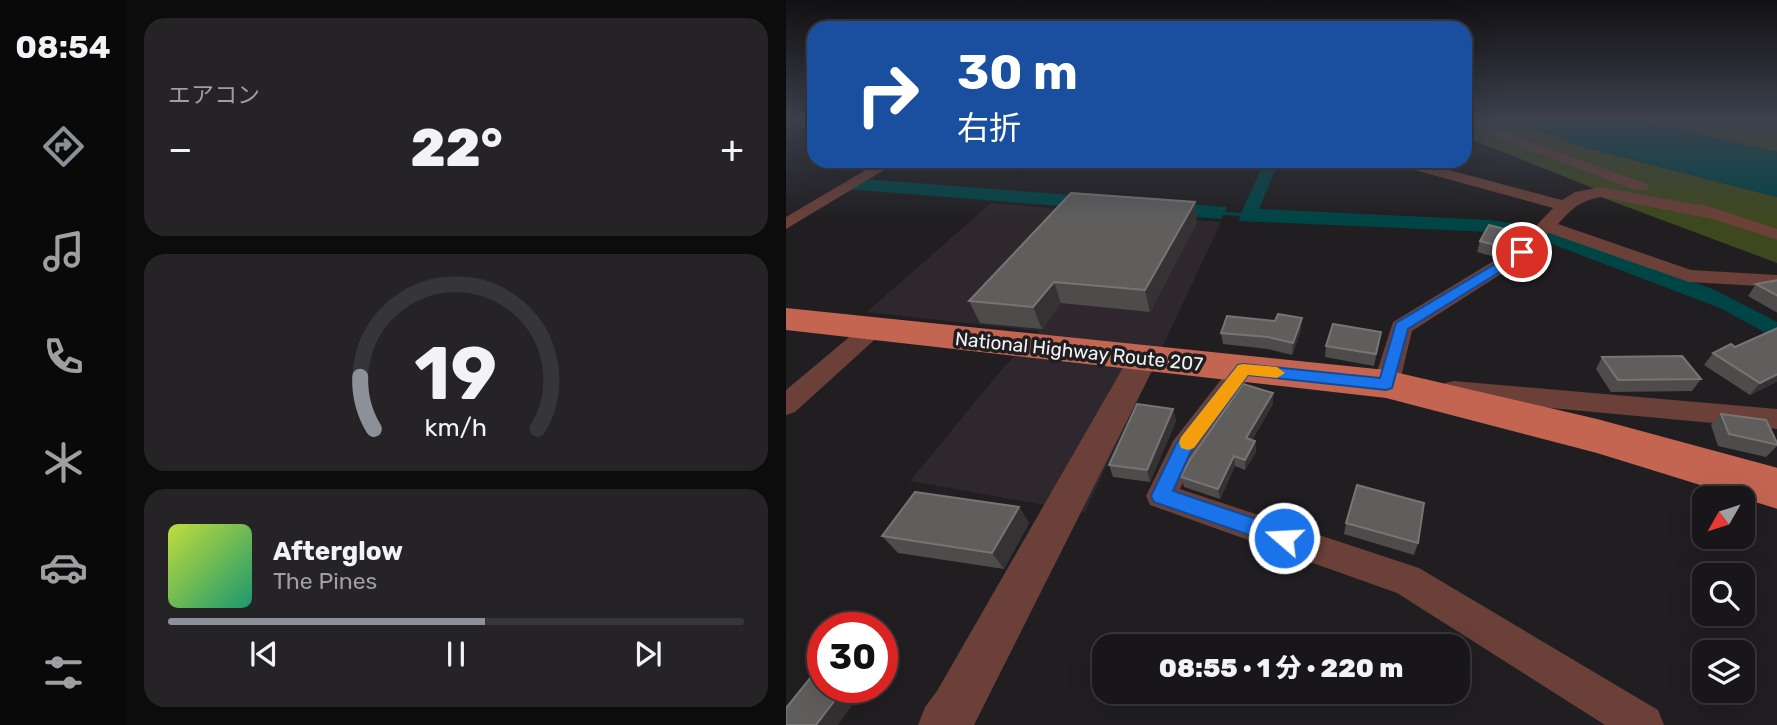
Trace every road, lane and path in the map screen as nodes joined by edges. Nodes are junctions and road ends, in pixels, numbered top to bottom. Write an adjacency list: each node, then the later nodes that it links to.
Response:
1 (1548, 152): 5 (street)
2 (880, 168): 6 (street)
3 (1423, 168): 4 (street)
4 (1564, 206): 5 (street); 7 (street)
5 (1716, 214): 8 (street)
6 (786, 224)
7 (1543, 231): 9 (street); 14 (street)
8 (1777, 235)
9 (1777, 281)
10 (786, 319): 11 (highway, National Highway Route 207)
11 (874, 328): 12 (highway, National Highway Route 207); 15 (street)
12 (1143, 359): 13 (highway, National Highway Route 207); 18 (street)
13 (1243, 369): 14 (highway, National Highway Route 207); 19 (street)
14 (1386, 384): 16 (street); 17 (highway, National Highway Route 207)
15 (786, 405)
16 (1777, 419)
17 (1777, 489)
18 (943, 725)
19 (1643, 725)

